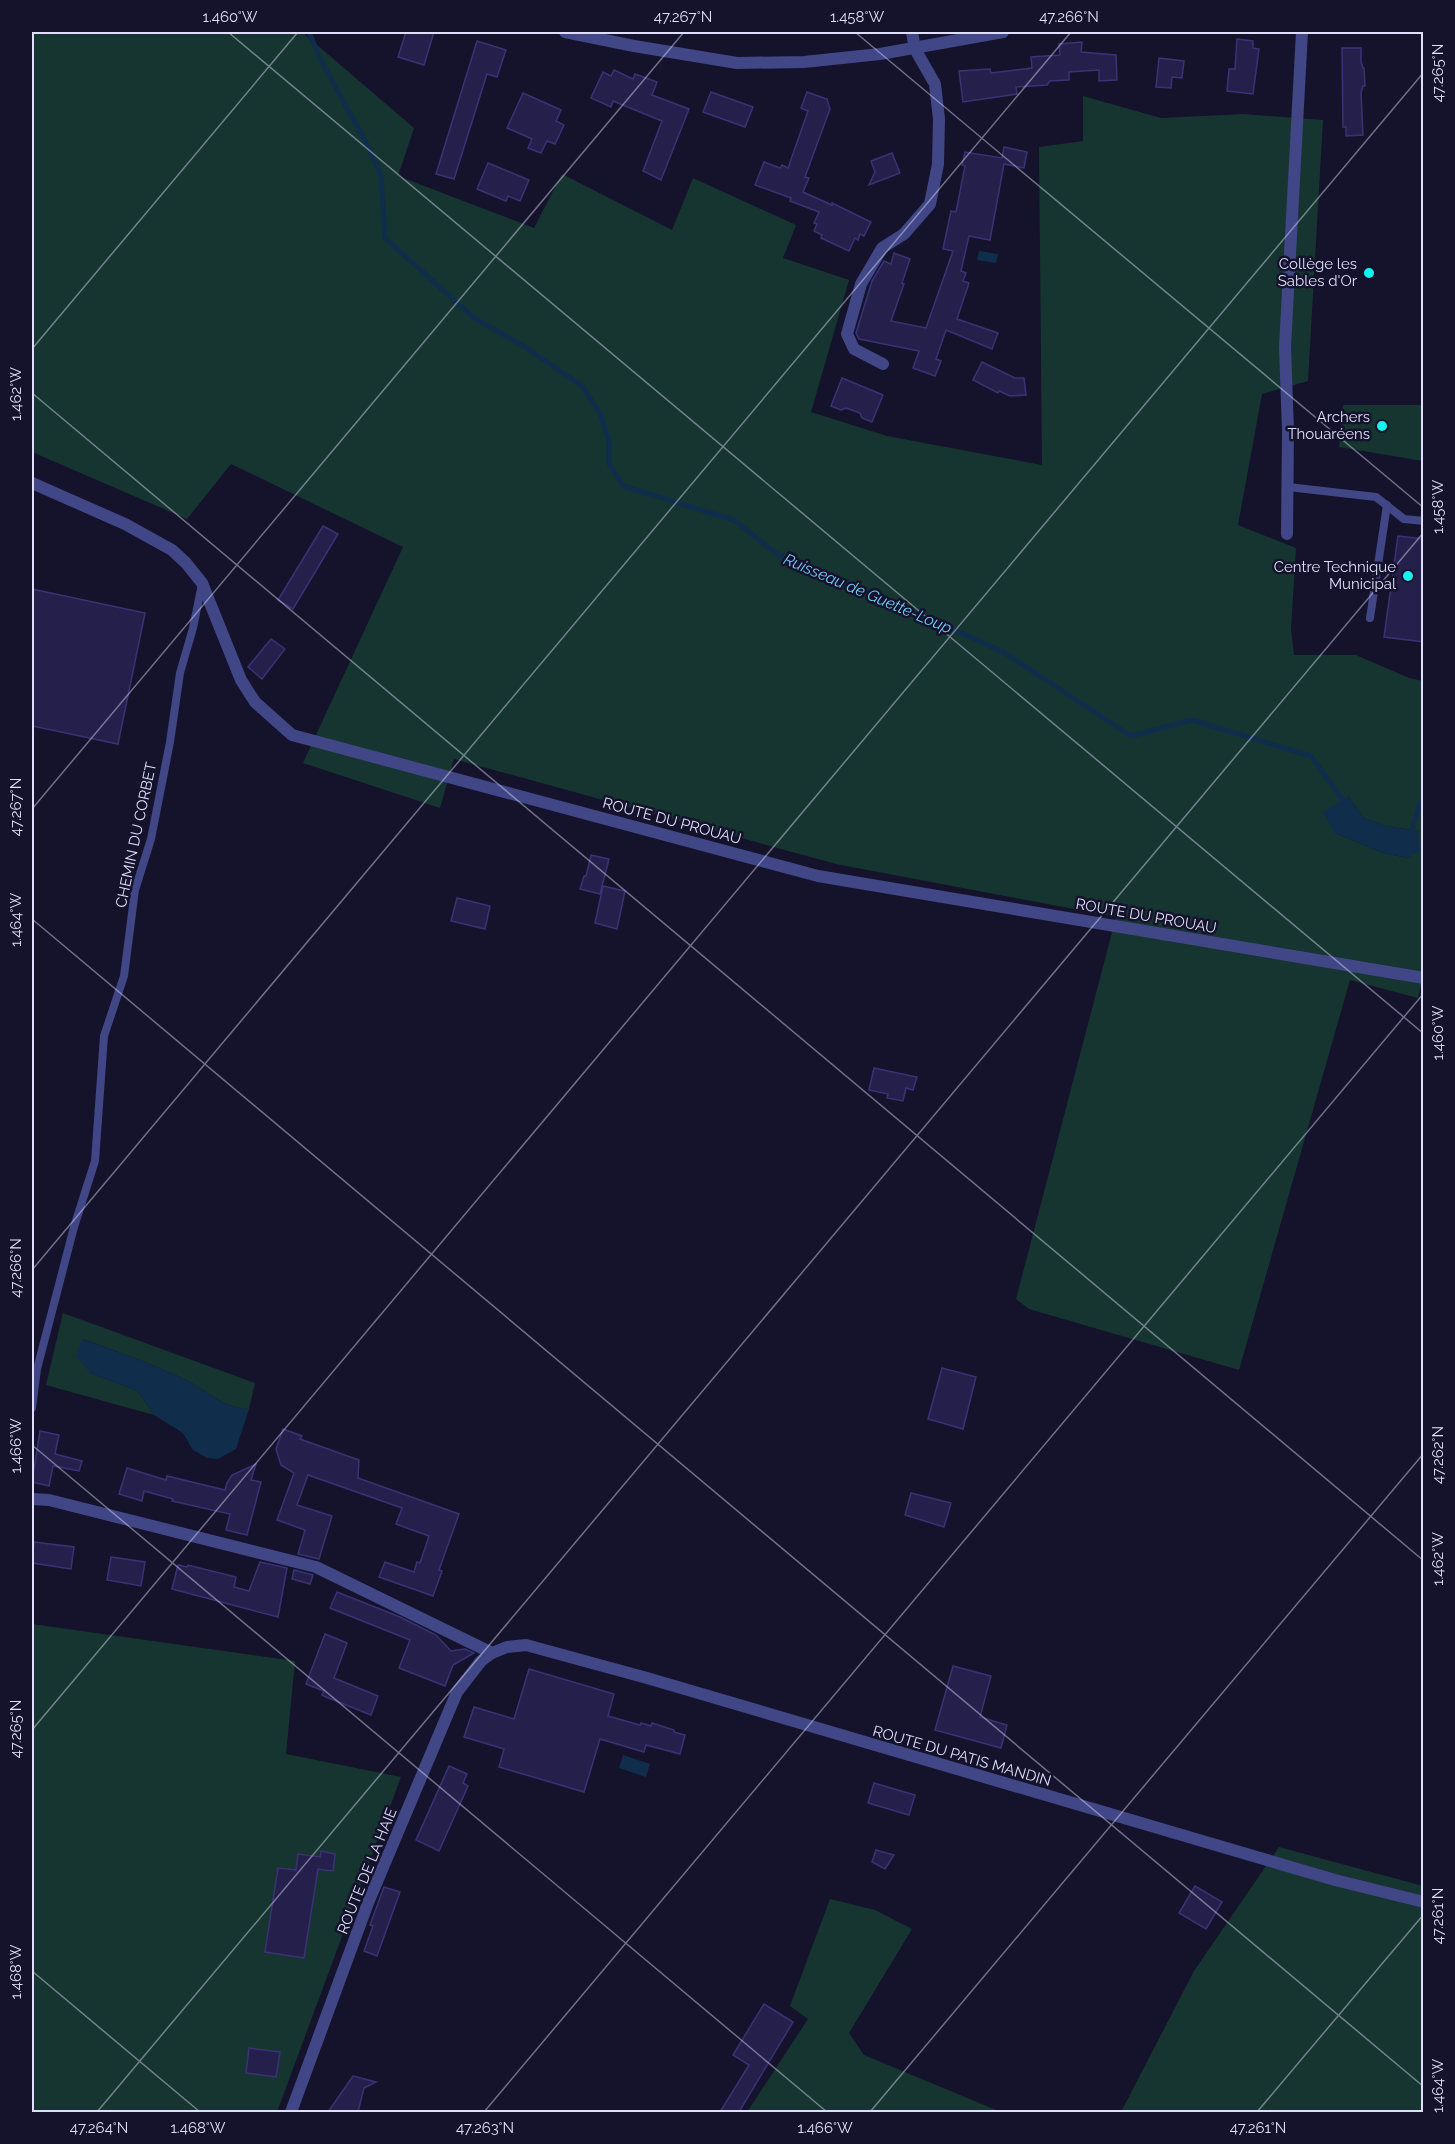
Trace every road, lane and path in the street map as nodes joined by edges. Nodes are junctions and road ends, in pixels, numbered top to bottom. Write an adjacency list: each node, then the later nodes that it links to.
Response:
1 (565, 32): 5 (street)
2 (912, 32): 5 (street)
3 (1003, 32): 5 (street)
4 (1302, 32): 8 (street)
5 (915, 49): 6 (street)
6 (883, 364)
7 (32, 483): 12 (street, ROUTE DU PROUAU)
8 (1288, 486): 9 (lane); 11 (street)
9 (1387, 505): 10 (lane); 13 (lane)
10 (1424, 521)
11 (1287, 534)
12 (202, 582): 14 (street, ROUTE DU PROUAU); 15 (lane, CHEMIN DU CORBET)
13 (1370, 618)
14 (1424, 978)
15 (32, 1408)
16 (32, 1499): 17 (street)
17 (492, 1653): 18 (street, ROUTE DU PATIS MANDIN); 19 (street, ROUTE DE LA HAIE)
18 (1424, 1902)
19 (291, 2112)

